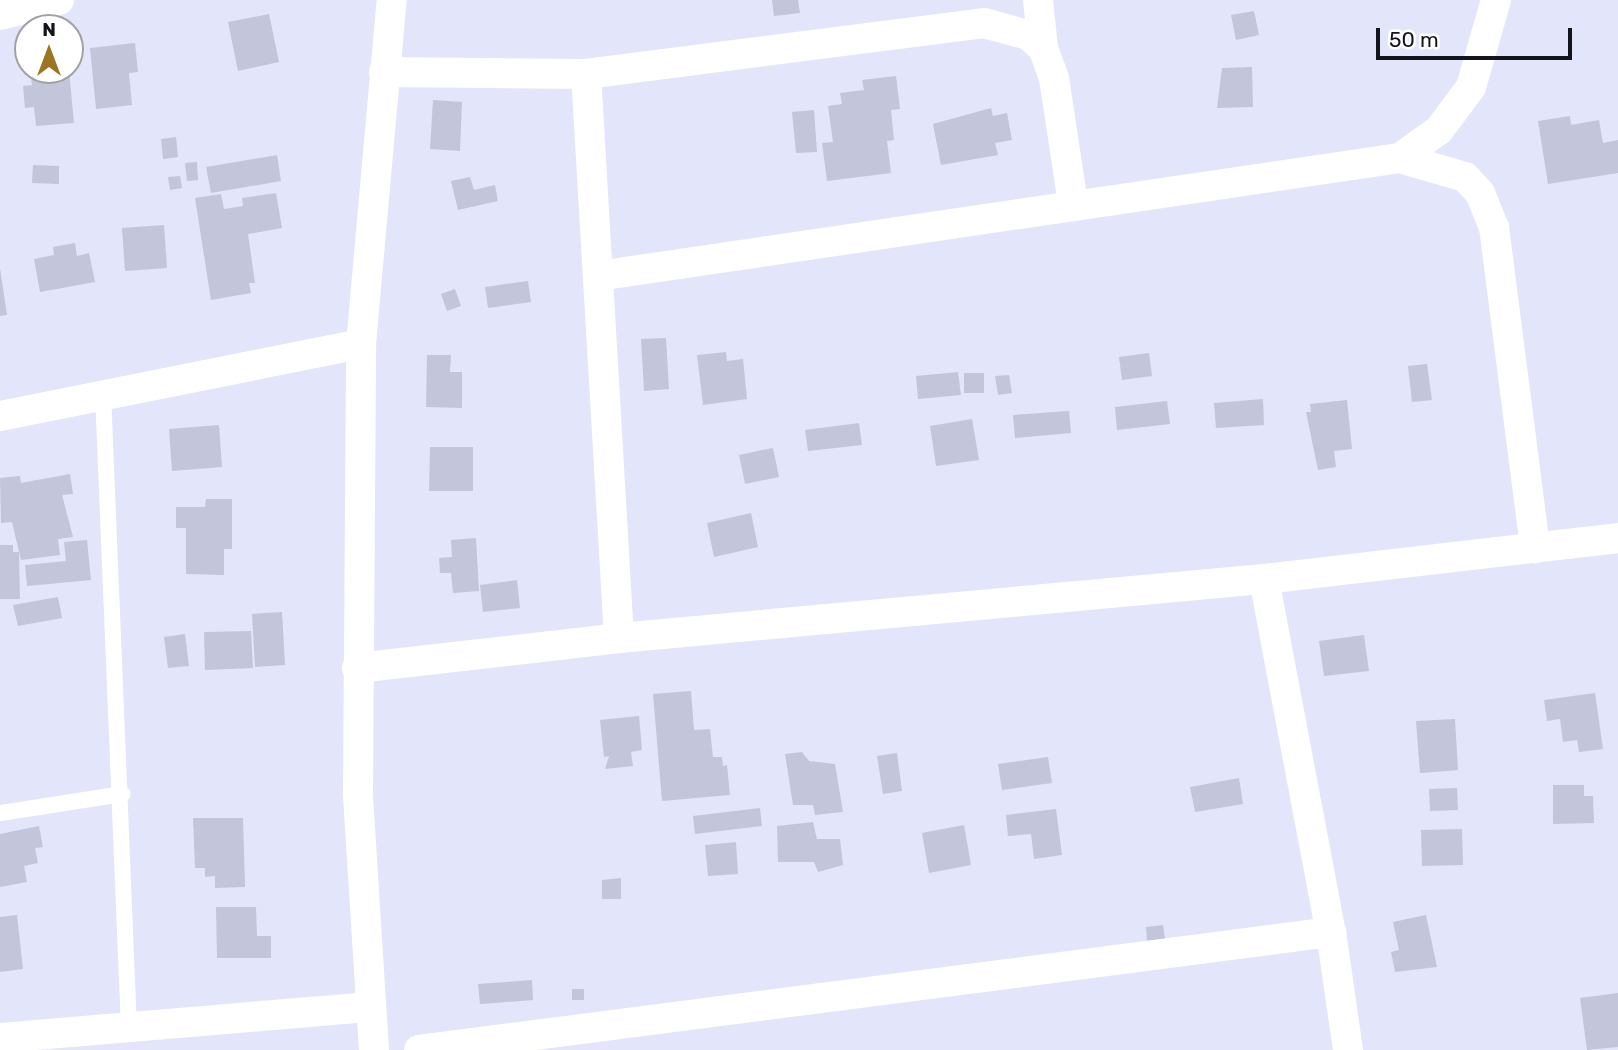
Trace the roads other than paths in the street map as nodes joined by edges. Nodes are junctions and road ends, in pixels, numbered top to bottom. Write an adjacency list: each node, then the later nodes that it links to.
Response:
1 (59, 0): 5 (street)
2 (392, 0): 7 (street)
3 (1038, 0): 6 (street)
4 (1496, 0): 9 (street)
5 (0, 15)
6 (1043, 48): 8 (street); 10 (street)
7 (384, 72): 8 (street); 12 (street)
8 (586, 74): 11 (street)
9 (1400, 158): 10 (street); 16 (street)
10 (1073, 204): 11 (street)
11 (598, 276): 18 (street)
12 (361, 344): 13 (street); 19 (street)
13 (103, 393): 14 (street); 20 (lane)
14 (0, 416)
15 (1618, 538): 16 (street)
16 (1535, 548): 17 (street)
17 (1264, 579): 18 (street); 22 (street)
18 (619, 638): 19 (street)
19 (357, 668): 23 (street)
20 (123, 794): 21 (lane); 24 (lane)
21 (0, 813)
22 (1331, 932): 25 (street); 29 (street)
23 (371, 1007): 24 (street); 27 (street)
24 (129, 1029): 26 (street)
25 (627, 1037): 28 (street)
26 (0, 1038)
27 (374, 1050)
28 (419, 1050)
29 (1348, 1050)

